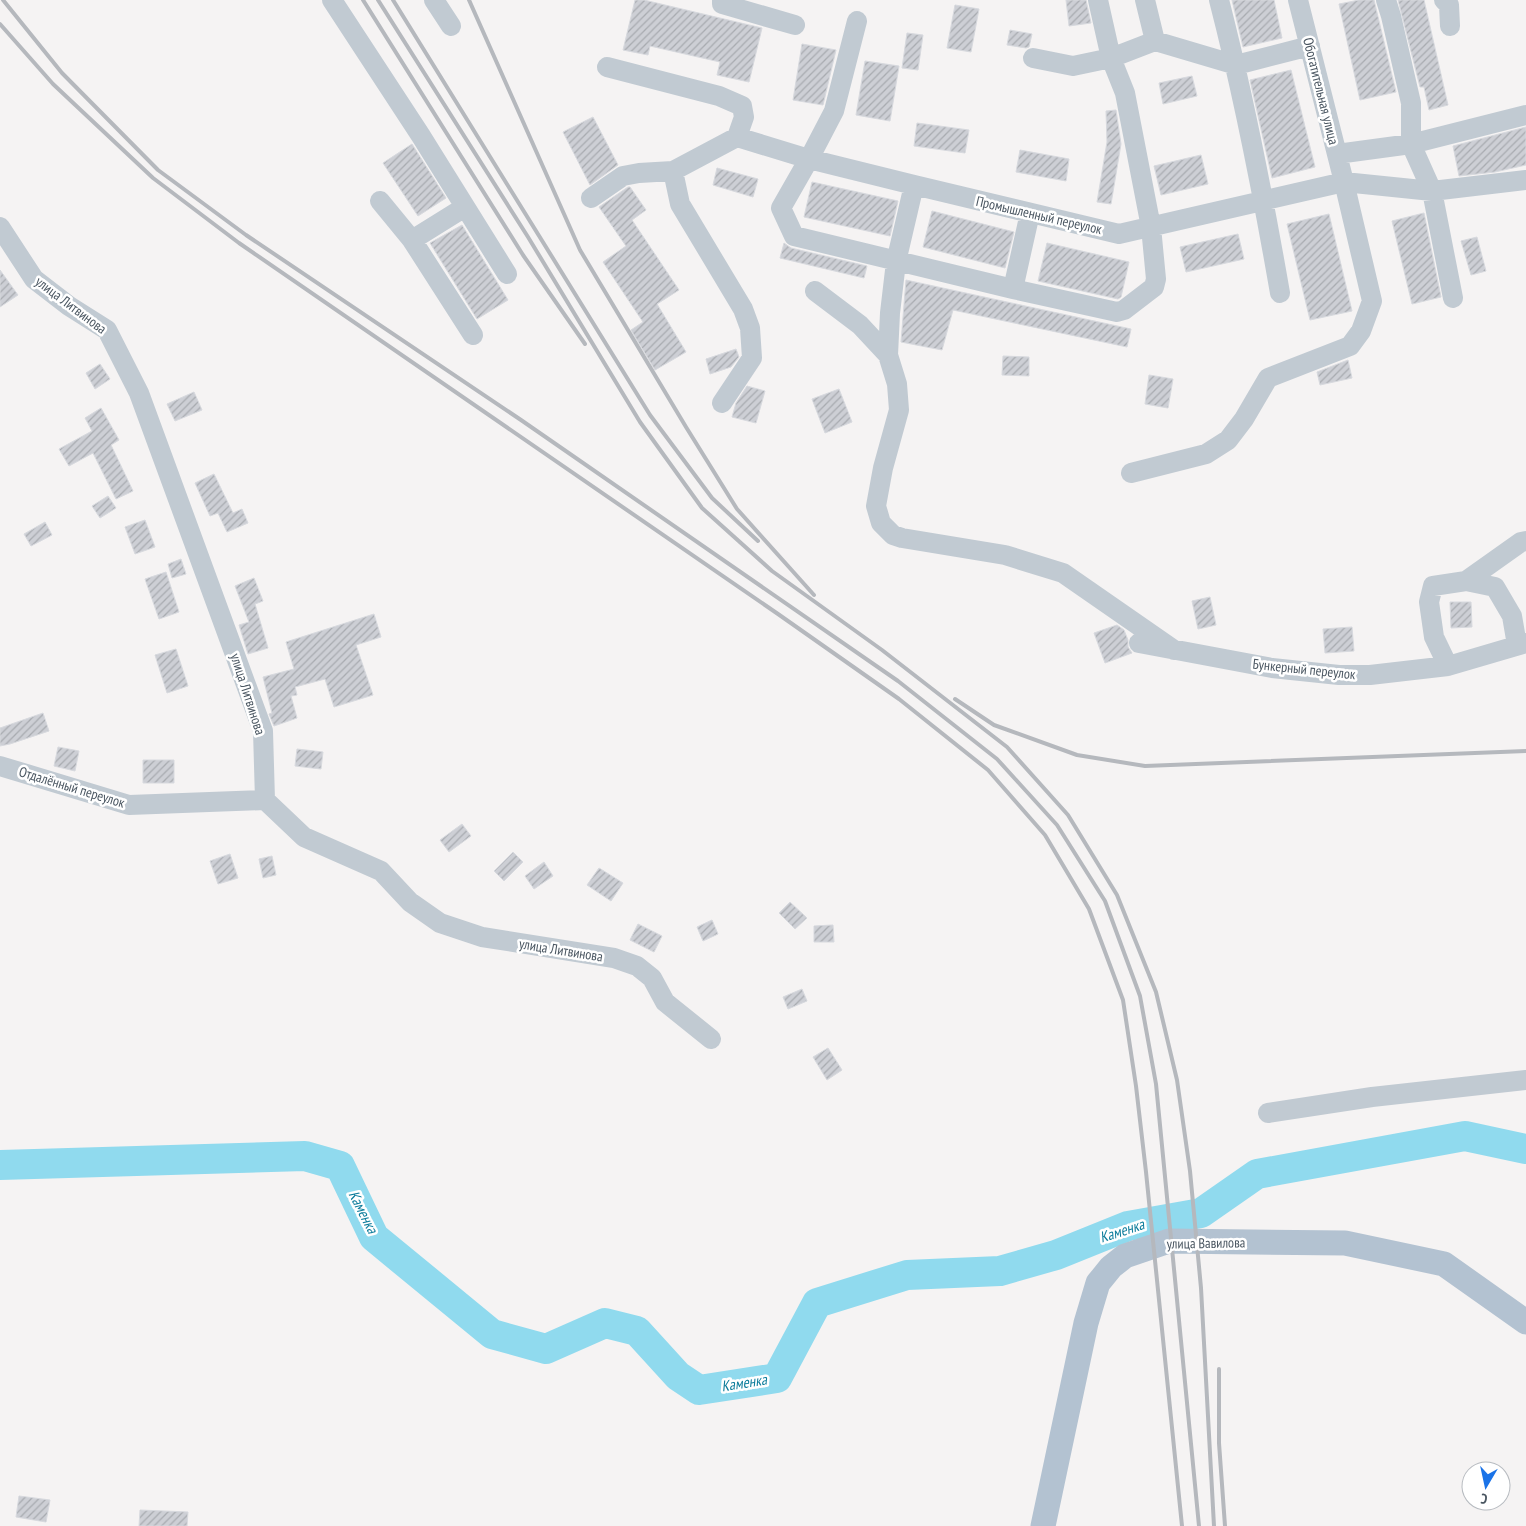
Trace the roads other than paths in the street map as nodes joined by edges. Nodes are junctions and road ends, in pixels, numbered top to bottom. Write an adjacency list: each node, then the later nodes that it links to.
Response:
1 (332, 0): 33 (street)
2 (434, 0): 12 (street)
3 (722, 0): 11 (street)
4 (1098, 0): 17 (street)
5 (1144, 0): 14 (street)
6 (1219, 0): 18 (street)
7 (1298, 0): 15 (street, Обогатительная улица)
8 (1386, 0): 22 (street)
9 (1444, 0): 13 (street)
10 (857, 21): 24 (street)
11 (795, 25)
12 (451, 26)
13 (1450, 26)
14 (1155, 41): 17 (street); 18 (street)
15 (1310, 46): 18 (street); 23 (street, Обогатительная улица)
16 (1033, 58): 17 (street)
17 (1111, 58): 36 (street)
18 (1236, 65): 31 (street)
19 (607, 67): 21 (street)
20 (1526, 115): 22 (street)
21 (736, 137): 24 (street, Промышленный переулок); 25 (street)
22 (1411, 144): 23 (street); 29 (street)
23 (1337, 154): 27 (street, Обогатительная улица)
24 (809, 159): 28 (street, Промышленный переулок); 38 (street)
25 (673, 172): 30 (street); 46 (street)
26 (1526, 180): 29 (street, Промышленный переулок)
27 (1344, 182): 29 (street, Промышленный переулок); 31 (street, Промышленный переулок); 47 (street, Обогатительная улица)
28 (914, 185): 34 (street, Промышленный переулок); 38 (street)
29 (1432, 191): 43 (street)
30 (591, 198)
31 (1264, 200): 36 (street, Промышленный переулок); 42 (street)
32 (380, 201): 37 (street)
33 (465, 207): 37 (street); 39 (street)
34 (1030, 213): 36 (street, Промышленный переулок); 40 (street)
35 (0, 226): 55 (street, улица Литвинова)
36 (1151, 227): 40 (street)
37 (412, 240): 44 (street)
38 (896, 262): 40 (street); 45 (street)
39 (507, 274)
40 (1013, 289)
41 (815, 291): 45 (street)
42 (1280, 293)
43 (1453, 298)
44 (473, 335)
45 (888, 355): 52 (street)
46 (722, 403)
47 (1131, 473)
48 (1526, 541): 49 (street)
49 (1466, 581): 51 (street); 53 (street)
50 (1139, 643): 52 (street, Бункерный переулок)
51 (1522, 644): 53 (street, Бункерный переулок)
52 (1174, 650): 53 (street, Бункерный переулок)
53 (1448, 666)
54 (0, 766): 55 (street, Отдалённый переулок)
55 (265, 800): 56 (street, улица Литвинова)
56 (711, 1039)
57 (1526, 1080): 58 (street)
58 (1268, 1113)
59 (1526, 1322): 60 (main road, улица Вавилова)
60 (1043, 1526)

